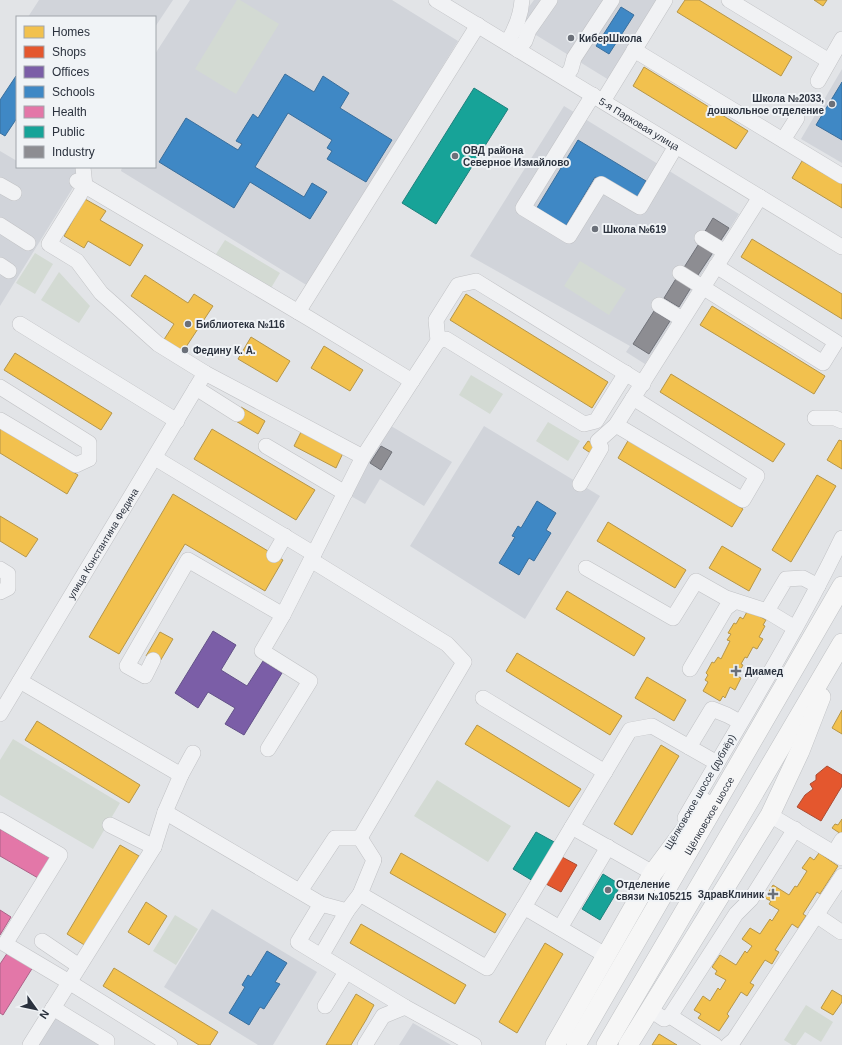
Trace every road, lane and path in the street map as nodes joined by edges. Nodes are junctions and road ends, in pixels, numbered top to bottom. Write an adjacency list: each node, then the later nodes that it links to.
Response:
1 (436, 0): 7 (street, 5-я Парковая улица)
2 (522, 0): 9 (street)
3 (550, 0): 9 (street)
4 (612, 0): 12 (street)
5 (665, 0): 10 (street)
6 (729, 0): 11 (street)
7 (478, 25): 9 (street, 5-я Парковая улица); 33 (street)
8 (842, 39): 11 (street)
9 (513, 46): 12 (street, 5-я Парковая улица)
10 (634, 50): 14 (street); 16 (street)
11 (829, 61): 13 (street)
12 (565, 78): 14 (street, 5-я Парковая улица)
13 (818, 81)
14 (598, 98): 17 (street, 5-я Парковая улица); 17 (street)
15 (797, 118): 16 (street)
16 (783, 140): 19 (street)
17 (676, 146): 23 (street, 5-я Парковая улица)
18 (83, 168): 20 (street)
19 (842, 176)
20 (81, 184): 33 (street); 38 (street)
21 (0, 185): 22 (street)
22 (14, 194)
23 (760, 197): 27 (street, 5-я Парковая улица); 28 (street)
24 (0, 225): 26 (street)
25 (702, 238): 28 (street)
26 (28, 242)
27 (842, 248)
28 (725, 252): 29 (street)
29 (716, 266): 31 (street); 31 (street)
30 (680, 273): 31 (street)
31 (703, 287): 34 (street)
32 (659, 305): 34 (street)
33 (298, 312): 39 (street)
34 (682, 320): 40 (street)
35 (20, 324): 47 (street)
36 (438, 341): 37 (street); 37 (street); 39 (street)
37 (626, 373): 40 (street)
38 (205, 374): 42 (street, улица Константина Федина); 51 (street)
39 (412, 381): 51 (street)
40 (643, 384): 43 (street)
41 (0, 388): 46 (street)
42 (196, 388): 44 (street); 47 (street, улица Константина Федина)
43 (633, 398): 49 (street); 49 (street)
44 (238, 414)
45 (815, 418): 48 (street)
46 (0, 420)
47 (177, 420): 52 (street, улица Константина Федина)
48 (842, 421)
49 (616, 425): 53 (street)
50 (266, 446): 54 (street)
51 (363, 457): 54 (street)
52 (155, 458): 55 (street); 71 (street, улица Константина Федина)
53 (580, 484)
54 (345, 493): 58 (street)
55 (285, 536): 57 (street); 58 (street)
56 (842, 538): 61 (street, Щёлковское шоссе (дублёр))
57 (274, 555)
58 (312, 557): 66 (street); 88 (street)
59 (586, 568): 64 (street)
60 (0, 569): 63 (street)
61 (818, 586): 65 (street); 67 (street, Щёлковское шоссе (дублёр))
62 (842, 586): 75 (main road, Щёлковское шоссе)
63 (0, 592)
64 (734, 602): 65 (street); 70 (street)
65 (767, 611): 67 (street)
66 (283, 615): 69 (street); 77 (street)
67 (795, 628): 74 (street, Щёлковское шоссе (дублёр))
68 (841, 644): 83 (main road); 121 (main road)
69 (153, 660)
70 (690, 670)
71 (20, 681): 73 (street, улица Константина Федина); 81 (street)
72 (483, 698): 80 (street)
73 (0, 714)
74 (740, 722): 76 (street); 79 (street, Щёлковское шоссе (дублёр))
75 (756, 736): 92 (main road); 120 (main road, Щёлковское шоссе)
76 (689, 748): 79 (street); 80 (street)
77 (268, 749)
78 (193, 753): 81 (street)
79 (717, 763): 92 (street, Щёлковское шоссе (дублёр))
80 (605, 772): 86 (street)
81 (181, 775): 82 (street)
82 (165, 812): 89 (street); 94 (street)
83 (770, 815): 87 (street); 112 (main road)
84 (0, 820): 103 (street)
85 (110, 825): 89 (street)
86 (572, 827): 90 (street); 97 (street)
87 (795, 829): 91 (street); 113 (street)
88 (360, 838): 94 (street); 95 (street)
89 (154, 847): 106 (street)
90 (608, 847): 92 (street); 100 (street)
91 (839, 850)
92 (653, 873): 105 (main road, Щёлковское шоссе (дублёр))
93 (842, 876): 99 (street)
94 (300, 891): 96 (street)
95 (360, 894): 97 (street); 98 (street)
96 (322, 904): 98 (street); 104 (street)
97 (524, 907): 100 (street)
98 (347, 911): 104 (street)
99 (816, 915): 101 (street); 123 (street)
100 (560, 928): 105 (street)
101 (842, 931)
102 (42, 941): 106 (street)
103 (2, 946): 108 (street)
104 (321, 956): 107 (street)
105 (607, 956): 119 (main road, Щёлковское шоссе (дублёр))
106 (79, 966): 108 (street)
107 (346, 972): 109 (street); 110 (street)
108 (69, 982): 111 (street); 116 (street)
109 (325, 1006)
110 (405, 1006): 117 (street); 118 (street)
111 (53, 1008): 114 (street); 115 (street)
112 (649, 1010): 113 (street); 122 (main road)
113 (670, 1016): 123 (street)
114 (30, 1045)
115 (107, 1045)
116 (170, 1045)
117 (365, 1045)
118 (474, 1045)
119 (555, 1045)
120 (576, 1045)
121 (606, 1045)
122 (628, 1045)
123 (718, 1045)

